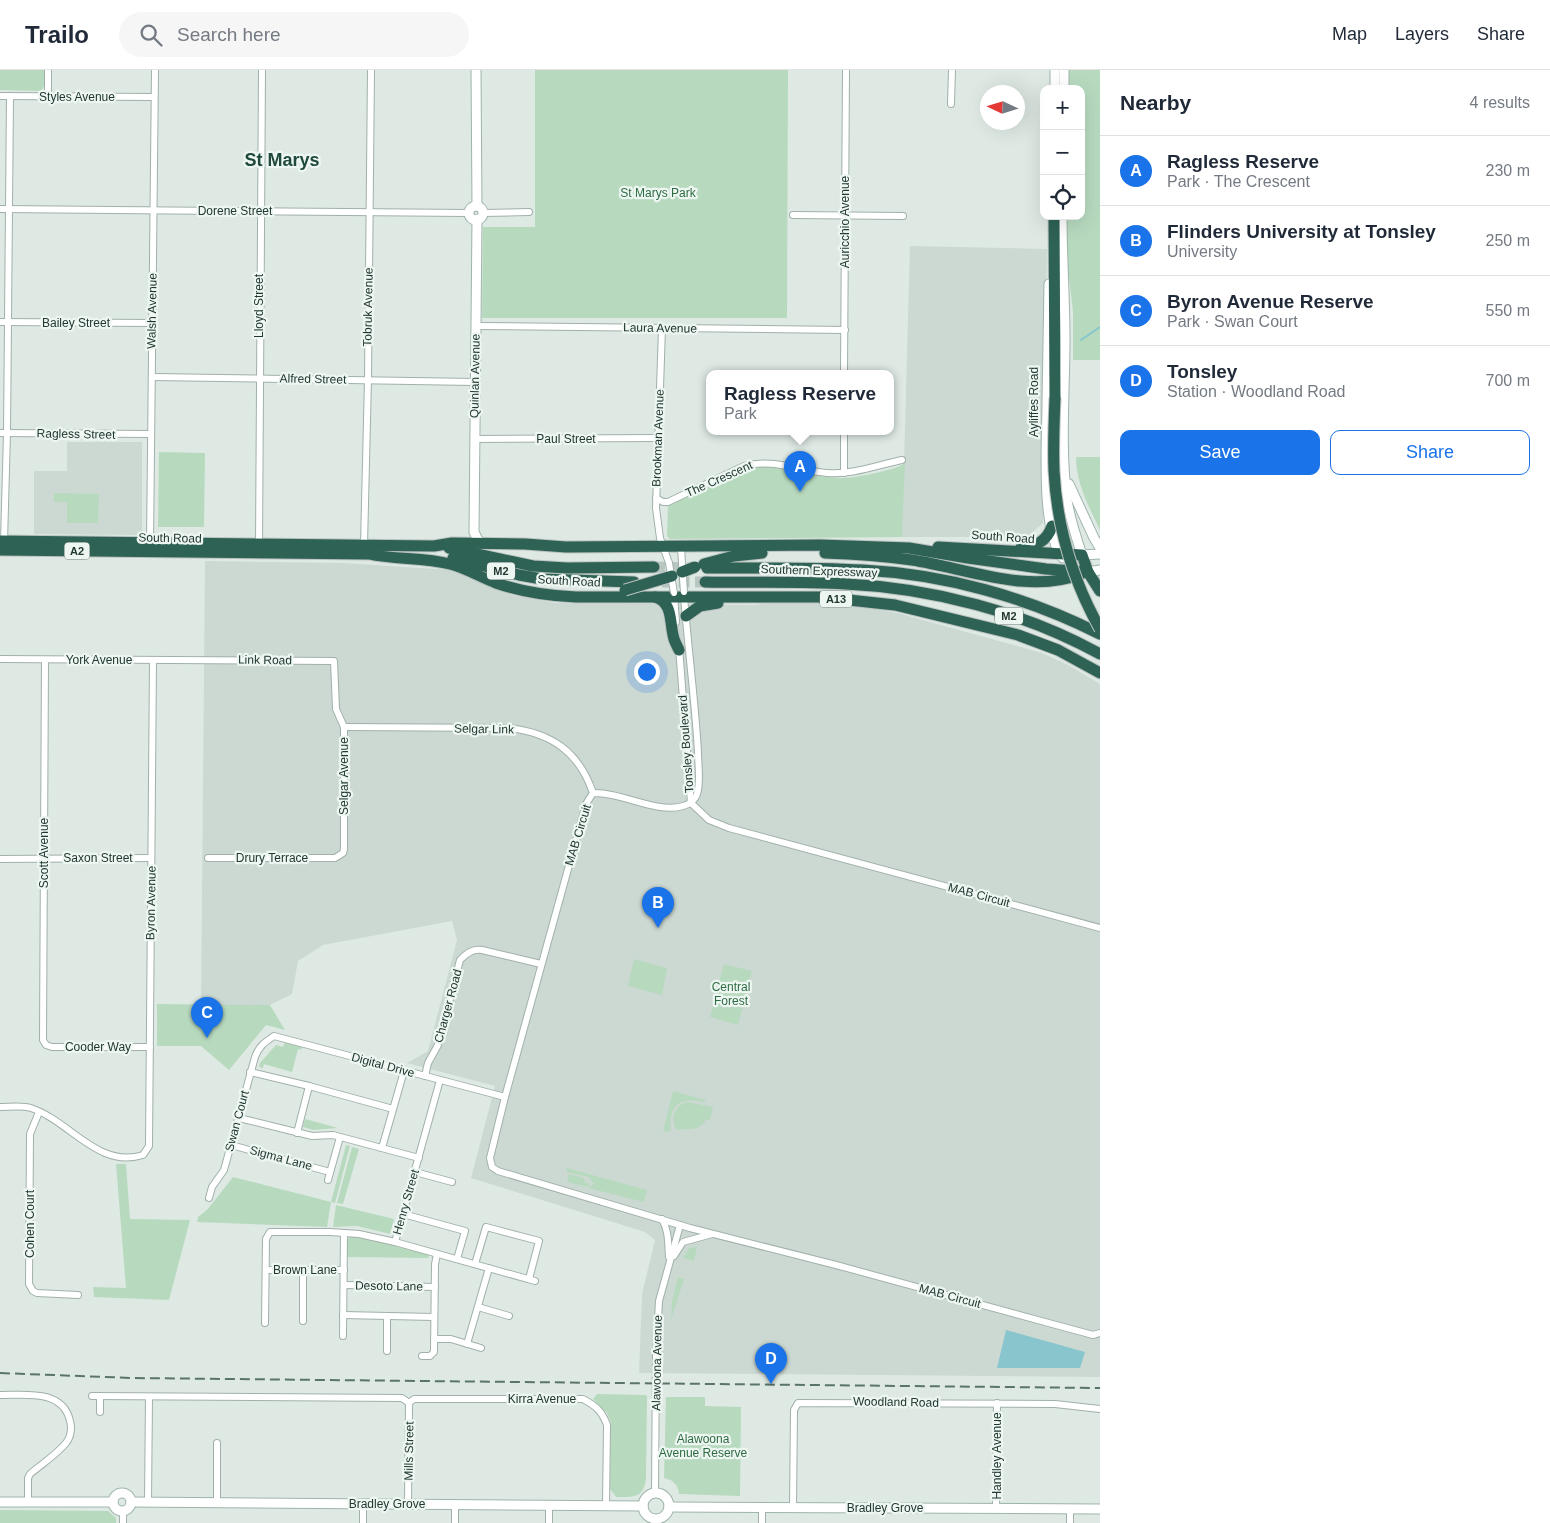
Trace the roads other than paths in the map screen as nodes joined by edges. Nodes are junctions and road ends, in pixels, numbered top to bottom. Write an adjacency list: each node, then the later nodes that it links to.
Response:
1 (48, 70): 14 (street)
2 (154, 70): 15 (street, Walsh Avenue)
3 (262, 70): 20 (street, Lloyd Street)
4 (371, 70): 21 (street, Tobruk Avenue)
5 (476, 70): 23 (street, Quinlan Avenue)
6 (846, 70): 25 (street, Auricchio Avenue)
7 (952, 70): 16 (street)
8 (1055, 70): 10 (street)
9 (1064, 70): 11 (street)
10 (1055, 85)
11 (1064, 85)
12 (0, 96): 13 (street, Styles Avenue)
13 (10, 96): 14 (street, Styles Avenue); 18 (street)
14 (48, 96): 15 (street, Styles Avenue)
15 (154, 97): 19 (street, Walsh Avenue)
16 (951, 104)
17 (0, 209): 18 (street, Dorene Street)
18 (9, 210): 19 (street, Dorene Street); 31 (street)
19 (153, 210): 20 (street, Dorene Street); 32 (street, Walsh Avenue)
20 (260, 211): 21 (street, Dorene Street); 38 (street, Lloyd Street)
21 (369, 212): 23 (street, Dorene Street); 39 (street, Tobruk Avenue)
22 (530, 212): 23 (street, Dorene Street)
23 (476, 213): 33 (street, Quinlan Avenue)
24 (792, 215): 25 (street)
25 (845, 215): 26 (street); 35 (street, Auricchio Avenue)
26 (903, 216)
27 (1054, 220): 80 (highway, bridge)
28 (1054, 220): 50 (street, Ayliffes Road)
29 (1062, 220): 48 (street)
30 (0, 322): 31 (street, Bailey Street)
31 (8, 322): 32 (street, Bailey Street); 41 (street)
32 (152, 323): 37 (street, Walsh Avenue)
33 (476, 326): 34 (street, Laura Avenue); 40 (street, Quinlan Avenue)
34 (662, 328): 35 (street, Laura Avenue); 44 (street, Brookman Avenue)
35 (845, 330): 36 (street, Auricchio Avenue)
36 (844, 370)
37 (152, 377): 38 (street, Alfred Street); 42 (street, Walsh Avenue)
38 (259, 378): 39 (street, Alfred Street); 59 (street, Lloyd Street)
39 (368, 379): 40 (street, Alfred Street); 61 (street, Tobruk Avenue)
40 (475, 382): 45 (street, Quinlan Avenue)
41 (3, 433): 42 (street, Ragless Street); 54 (street)
42 (151, 434): 56 (street, Walsh Avenue)
43 (844, 435): 47 (street)
44 (657, 438): 45 (street, Paul Street); 49 (street, Brookman Avenue)
45 (475, 439): 51 (street, Quinlan Avenue)
46 (902, 460): 47 (street, The Crescent)
47 (844, 473): 49 (street, The Crescent)
48 (1065, 474): 63 (street); 65 (street)
49 (656, 498): 57 (street, Brookman Avenue)
50 (1052, 526): 62 (highway); 64 (street, Ayliffes Road)
51 (474, 532): 52 (street); 53 (street)
52 (463, 543): 53 (highway, South Road); 55 (highway, South Road)
53 (482, 543): 57 (highway, South Road)
54 (2, 546): 56 (highway, South Road / A2)
55 (434, 546): 61 (highway, South Road / A2); 66 (highway, M2)
56 (150, 547): 59 (highway, South Road / A2)
57 (663, 547): 58 (highway, South Road); 68 (street, Tonsley Boulevard, bridge)
58 (681, 547): 60 (highway, South Road); 68 (street, Tonsley Boulevard)
59 (259, 548): 61 (highway, South Road / A2)
60 (909, 548): 62 (highway, South Road); 69 (highway, South Road)
61 (366, 549): 72 (highway, M2); 76 (highway, South Road / A13)
62 (1006, 551): 64 (highway, South Road)
63 (1098, 552): 65 (street, South Road)
64 (1061, 555): 65 (highway, South Road); 69 (street)
65 (1082, 555): 69 (highway)
66 (654, 567)
67 (706, 568): 81 (highway, Southern Expressway / M2)
68 (679, 571): 69 (highway, bridge); 72 (highway, bridge); 74 (street, Tonsley Boulevard, bridge); 74 (street, Tonsley Boulevard, bridge)
69 (1091, 571): 70 (highway); 73 (highway)
70 (1100, 580)
71 (705, 582): 83 (highway, Southern Expressway / M2)
72 (630, 586): 76 (highway)
73 (1100, 591)
74 (679, 595): 75 (highway, South Road / A13); 77 (highway, South Road / A13); 79 (street, Tonsley Boulevard); 82 (street, Tonsley Boulevard)
75 (730, 596): 78 (highway, South Road / A13); 79 (highway)
76 (585, 597): 77 (highway, South Road / A13)
77 (654, 597): 82 (highway)
78 (895, 605): 83 (highway); 89 (highway, South Road / A13)
79 (686, 616): 92 (street, Tonsley Boulevard)
80 (1100, 629)
81 (1100, 634)
82 (679, 650): 92 (street, Tonsley Boulevard)
83 (1100, 656)
84 (0, 659): 86 (street, York Avenue)
85 (197, 659): 87 (street, York Avenue); 88 (street, Link Road)
86 (45, 660): 87 (street, York Avenue); 93 (street, Scott Avenue)
87 (153, 660): 94 (street, Byron Avenue)
88 (334, 661): 90 (street, Selgar Avenue)
89 (1100, 673)
90 (344, 727): 91 (street, Selgar Link); 96 (street, Selgar Avenue)
91 (593, 793): 92 (street, MAB Circuit); 99 (street, MAB Circuit)
92 (691, 803): 98 (street, MAB Circuit)
93 (44, 858): 94 (street, Saxon Street); 97 (street, Saxon Street); 101 (street, Scott Avenue)
94 (151, 858): 102 (street, Byron Avenue)
95 (208, 858): 96 (street, Drury Terrace)
96 (335, 858)
97 (0, 859)
98 (1100, 928)
99 (541, 964): 105 (street, Charger Road); 108 (street, MAB Circuit)
100 (264, 1043): 103 (street, Digital Drive); 104 (street, Swan Court)
101 (46, 1046): 102 (street, Cooder Way)
102 (150, 1047): 111 (street, Byron Avenue)
103 (404, 1071): 105 (street, Digital Drive); 110 (street)
104 (250, 1072): 107 (street); 112 (street, Swan Court)
105 (425, 1076): 106 (street, Digital Drive)
106 (440, 1080): 108 (street, Digital Drive); 117 (street, Henry Street)
107 (309, 1086): 110 (street); 113 (street)
108 (504, 1098): 124 (street, MAB Circuit)
109 (0, 1107): 111 (street)
110 (393, 1109): 116 (street)
111 (39, 1112): 139 (street, Cohen Court)
112 (239, 1118): 113 (street); 115 (street, Swan Court)
113 (297, 1133): 114 (street)
114 (340, 1137): 116 (street); 118 (street)
115 (231, 1145): 118 (street, Sigma Lane); 122 (street, Swan Court)
116 (382, 1148): 117 (street)
117 (419, 1158): 119 (street, Henry Street)
118 (330, 1172): 120 (street)
119 (415, 1172): 121 (street); 123 (street, Henry Street)
120 (328, 1180)
121 (452, 1182)
122 (209, 1198)
123 (403, 1214): 128 (street, Henry Street); 130 (street)
124 (662, 1219): 125 (street, MAB Circuit); 132 (street, Alawoona Avenue)
125 (680, 1225): 127 (street, MAB Circuit); 132 (street, Alawoona Avenue)
126 (344, 1233): 128 (street); 134 (street); 136 (street)
127 (712, 1233): 132 (street); 147 (street, MAB Circuit)
128 (395, 1242): 129 (street, Henry Street)
129 (437, 1254): 130 (street, Henry Street); 138 (street)
130 (457, 1259): 131 (street, Henry Street)
131 (475, 1264): 133 (street, Henry Street); 133 (street, Henry Street)
132 (669, 1264): 163 (street, Alawoona Avenue)
133 (489, 1268): 140 (street)
134 (266, 1270): 135 (street, Brown Lane); 146 (street)
135 (303, 1270): 136 (street, Brown Lane); 145 (street)
136 (344, 1270): 137 (street)
137 (344, 1285): 138 (street, Desoto Lane); 141 (street)
138 (435, 1286): 143 (street)
139 (78, 1294)
140 (478, 1307): 144 (street); 150 (street)
141 (343, 1315): 142 (street); 148 (street)
142 (387, 1316): 143 (street); 152 (street)
143 (434, 1316): 149 (street)
144 (509, 1316)
145 (302, 1321)
146 (265, 1324)
147 (1100, 1333)
148 (343, 1336)
149 (434, 1340): 150 (street); 153 (street)
150 (468, 1344): 151 (street)
151 (481, 1348)
152 (387, 1351)
153 (422, 1356)
154 (0, 1395): 165 (street)
155 (92, 1396): 156 (street, Kirra Avenue)
156 (100, 1396): 157 (street, Kirra Avenue); 161 (street)
157 (149, 1397): 158 (street, Kirra Avenue); 168 (street)
158 (411, 1401): 171 (street, Mills Street); 174 (street, Kirra Avenue)
159 (997, 1403): 160 (street, Woodland Road); 178 (street, Woodland Road); 179 (street, Handley Avenue)
160 (1100, 1409)
161 (100, 1412)
162 (217, 1443): 169 (street)
163 (655, 1493): 175 (street); 176 (street)
164 (0, 1502): 165 (street)
165 (28, 1502): 166 (street)
166 (113, 1502): 167 (street); 182 (street)
167 (131, 1502): 168 (street, Bradley Grove); 182 (street)
168 (148, 1502): 169 (street, Bradley Grove)
169 (217, 1503): 170 (street, Bradley Grove)
170 (363, 1504): 171 (street, Bradley Grove); 185 (street)
171 (408, 1504): 172 (street, Bradley Grove)
172 (455, 1505): 173 (street, Bradley Grove); 186 (street)
173 (549, 1506): 174 (street, Bradley Grove); 187 (street)
174 (606, 1506): 175 (street, Bradley Grove)
175 (643, 1506): 183 (street)
176 (669, 1508): 177 (street, Bradley Grove); 183 (street)
177 (762, 1508): 178 (street, Bradley Grove); 188 (street)
178 (793, 1508): 179 (street, Bradley Grove)
179 (996, 1508): 180 (street, Bradley Grove)
180 (1070, 1509): 181 (street, Bradley Grove); 189 (street)
181 (1100, 1510)
182 (123, 1511): 184 (street)
183 (655, 1521)
184 (123, 1523)
185 (363, 1523)
186 (455, 1523)
187 (549, 1523)
188 (762, 1523)
189 (1070, 1523)

